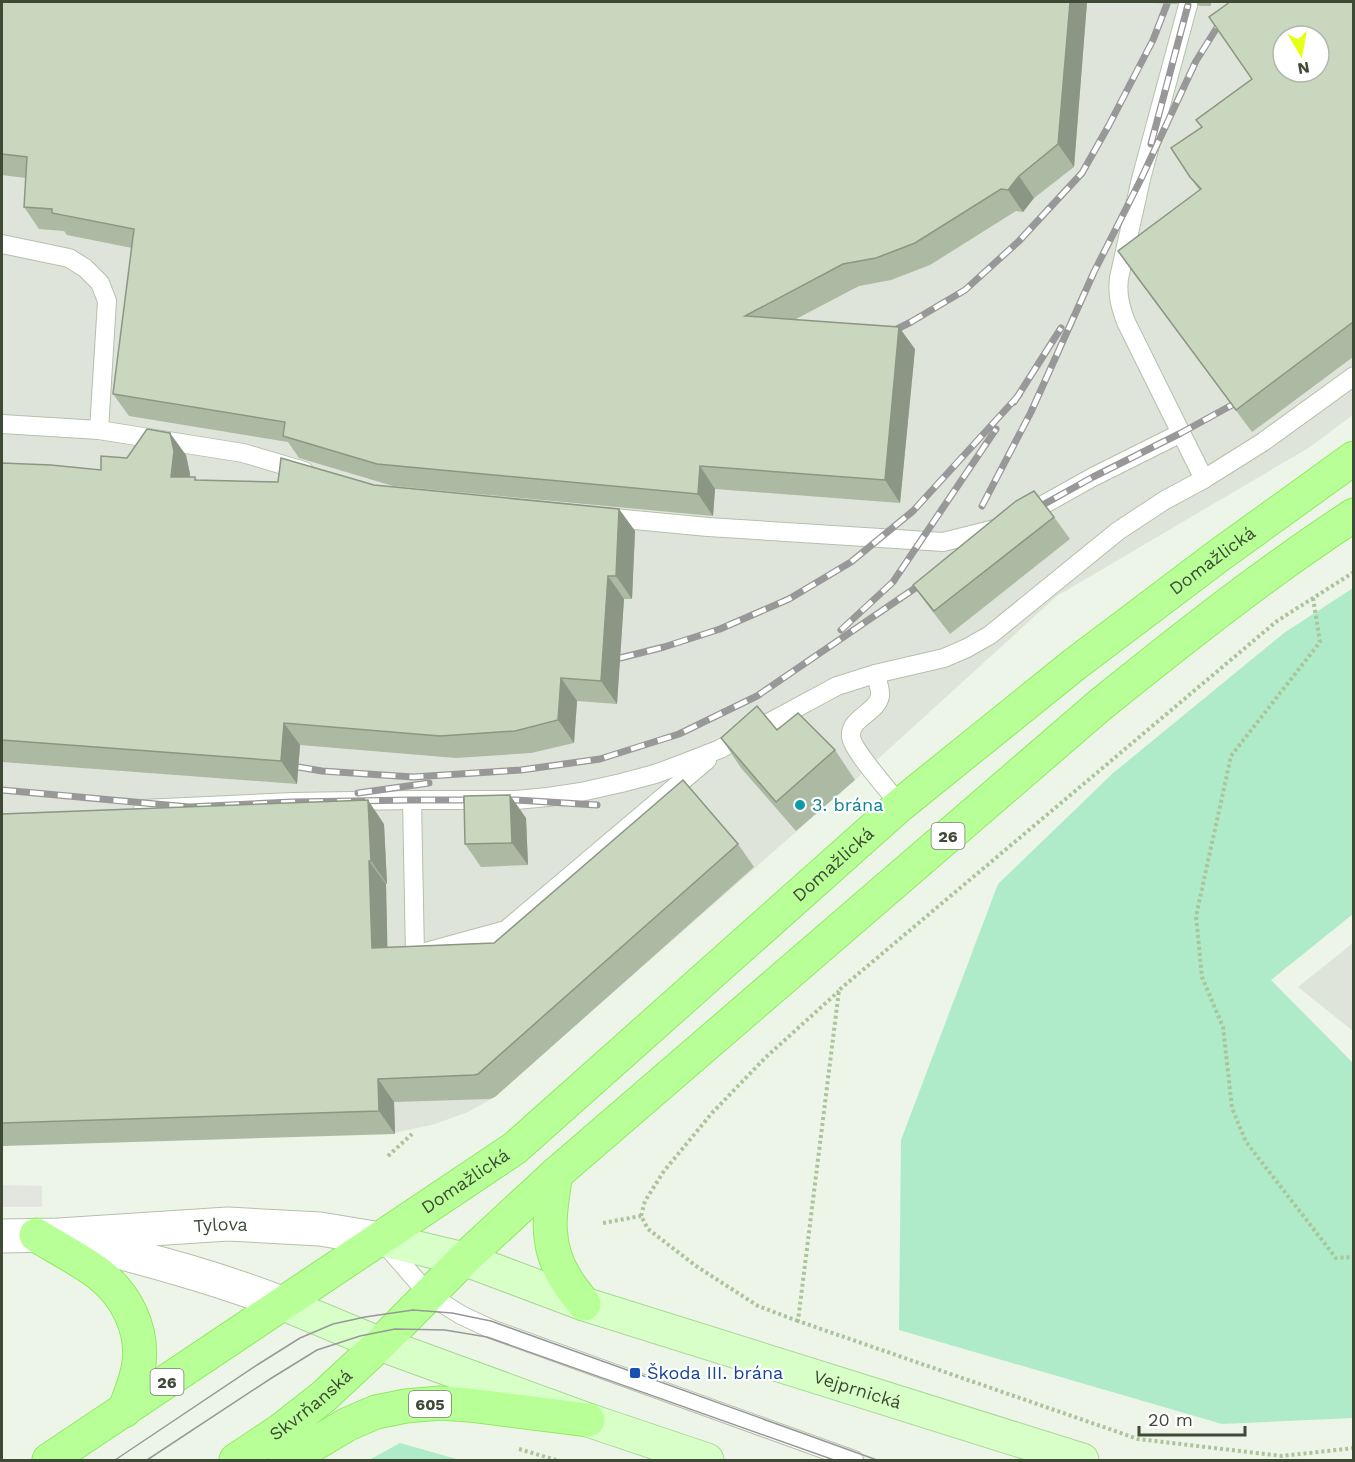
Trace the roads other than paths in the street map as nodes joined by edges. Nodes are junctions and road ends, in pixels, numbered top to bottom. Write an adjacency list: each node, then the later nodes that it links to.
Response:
1 (1188, 5): 6 (lane)
2 (2, 244): 5 (lane)
3 (1353, 376): 9 (lane)
4 (2, 424): 5 (lane)
5 (99, 430): 8 (lane)
6 (1181, 433): 9 (lane); 11 (lane)
7 (1353, 459): 15 (main road, Domažlická / 26)
8 (323, 477)
9 (1204, 479): 12 (lane)
10 (1353, 515): 17 (main road, 26)
11 (591, 516)
12 (875, 674): 13 (lane); 15 (lane)
13 (720, 749): 14 (lane); 14 (lane)
14 (412, 800): 16 (lane)
15 (900, 805): 20 (main road, Domažlická / 26)
16 (130, 810)
17 (556, 1174): 21 (main road, 26); 24 (main road)
18 (47, 1235): 19 (street, Tylova); 20 (street, Tylova); 23 (street, Tylova); 26 (main road)
19 (2, 1236)
20 (380, 1239): 21 (main road, Vejprnická); 22 (lane); 23 (main road, 26)
21 (464, 1259): 22 (main road, 26); 24 (main road, Vejprnická)
22 (429, 1295): 25 (main road, 26); 32 (lane)
23 (284, 1304): 25 (main road); 26 (main road, 26)
24 (584, 1304): 33 (main road, Vejprnická)
25 (380, 1344): 27 (main road); 29 (main road, Skvrňanská / 26)
26 (124, 1411): 28 (main road, 26)
27 (588, 1420): 30 (main road, 605); 31 (main road)
28 (50, 1461)
29 (236, 1461)
30 (285, 1461)
31 (707, 1461)
32 (854, 1461)
33 (1082, 1461)

